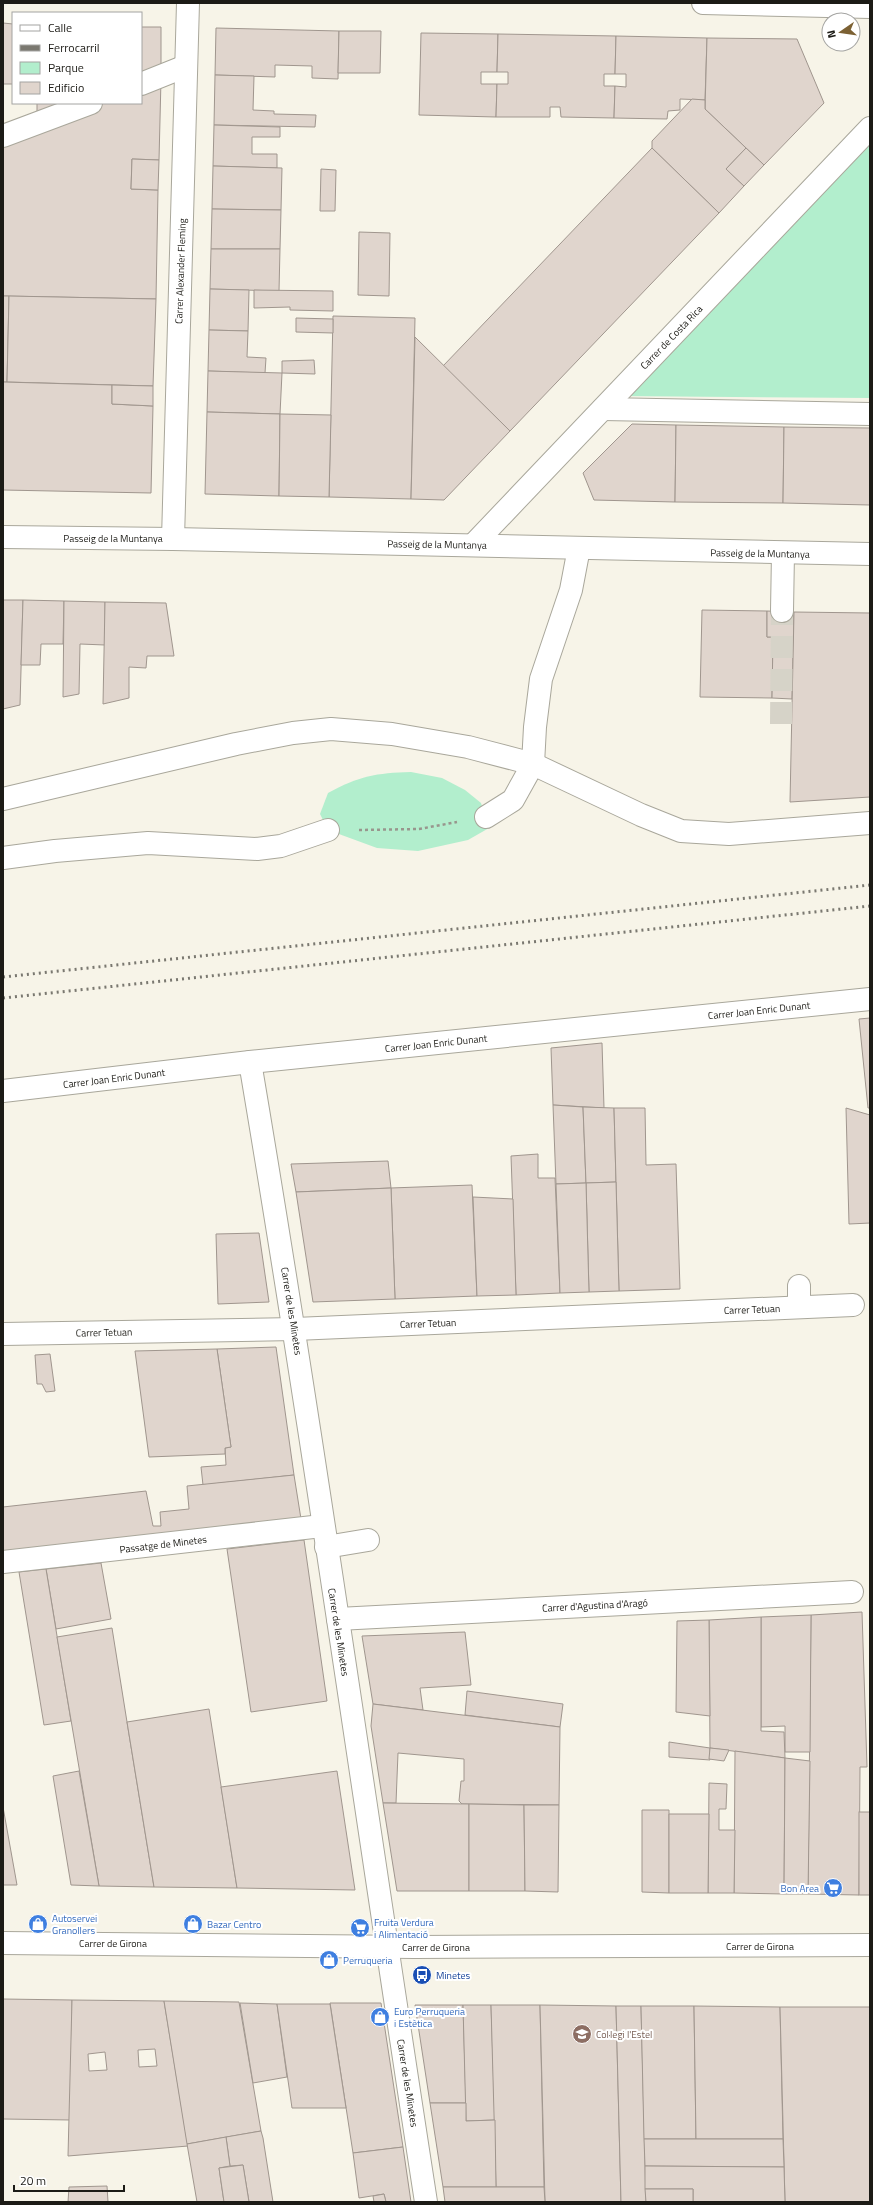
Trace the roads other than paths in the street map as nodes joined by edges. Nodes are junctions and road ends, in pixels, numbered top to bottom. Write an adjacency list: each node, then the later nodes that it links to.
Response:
1 (188, 3): 4 (street, Carrer Alexander Fleming)
2 (703, 3): 3 (street)
3 (870, 7)
4 (186, 66): 5 (street); 12 (street, Carrer Alexander Fleming)
5 (142, 84)
6 (88, 104): 8 (street)
7 (870, 128): 9 (street, Carrer de Costa Rica)
8 (3, 136)
9 (603, 409): 10 (street); 13 (street, Carrer de Costa Rica)
10 (870, 414)
11 (3, 537): 12 (street, Passeig de la Muntanya)
12 (173, 539): 13 (street, Passeig de la Muntanya)
13 (473, 545): 14 (street, Passeig de la Muntanya)
14 (578, 548): 15 (street, Passeig de la Muntanya); 18 (street)
15 (783, 553): 16 (street, Passeig de la Muntanya); 17 (street)
16 (870, 554)
17 (782, 611)
18 (533, 764): 19 (street); 20 (street); 21 (street)
19 (3, 799)
20 (486, 817)
21 (870, 823)
22 (328, 830): 23 (street)
23 (3, 858)
24 (870, 998): 25 (street, Carrer Joan Enric Dunant)
25 (250, 1062): 26 (street, Carrer Joan Enric Dunant); 28 (street, Carrer de les Minetes)
26 (3, 1092)
27 (852, 1305): 28 (street, Carrer Tetuan)
28 (295, 1329): 29 (street, Carrer Tetuan); 30 (street, Carrer de les Minetes)
29 (3, 1334)
30 (322, 1526): 32 (street, Carrer de les Minetes); 33 (street, Passatge de Minetes)
31 (368, 1540): 32 (street)
32 (326, 1547): 35 (street, Carrer de les Minetes)
33 (3, 1562)
34 (852, 1592): 35 (street, Carrer d'Agustina d'Aragó)
35 (338, 1619): 38 (street, Carrer de les Minetes)
36 (3, 1943): 38 (street, Carrer de Girona)
37 (870, 1945): 38 (street, Carrer de Girona)
38 (386, 1946): 39 (street, Carrer de les Minetes)
39 (426, 2202)

